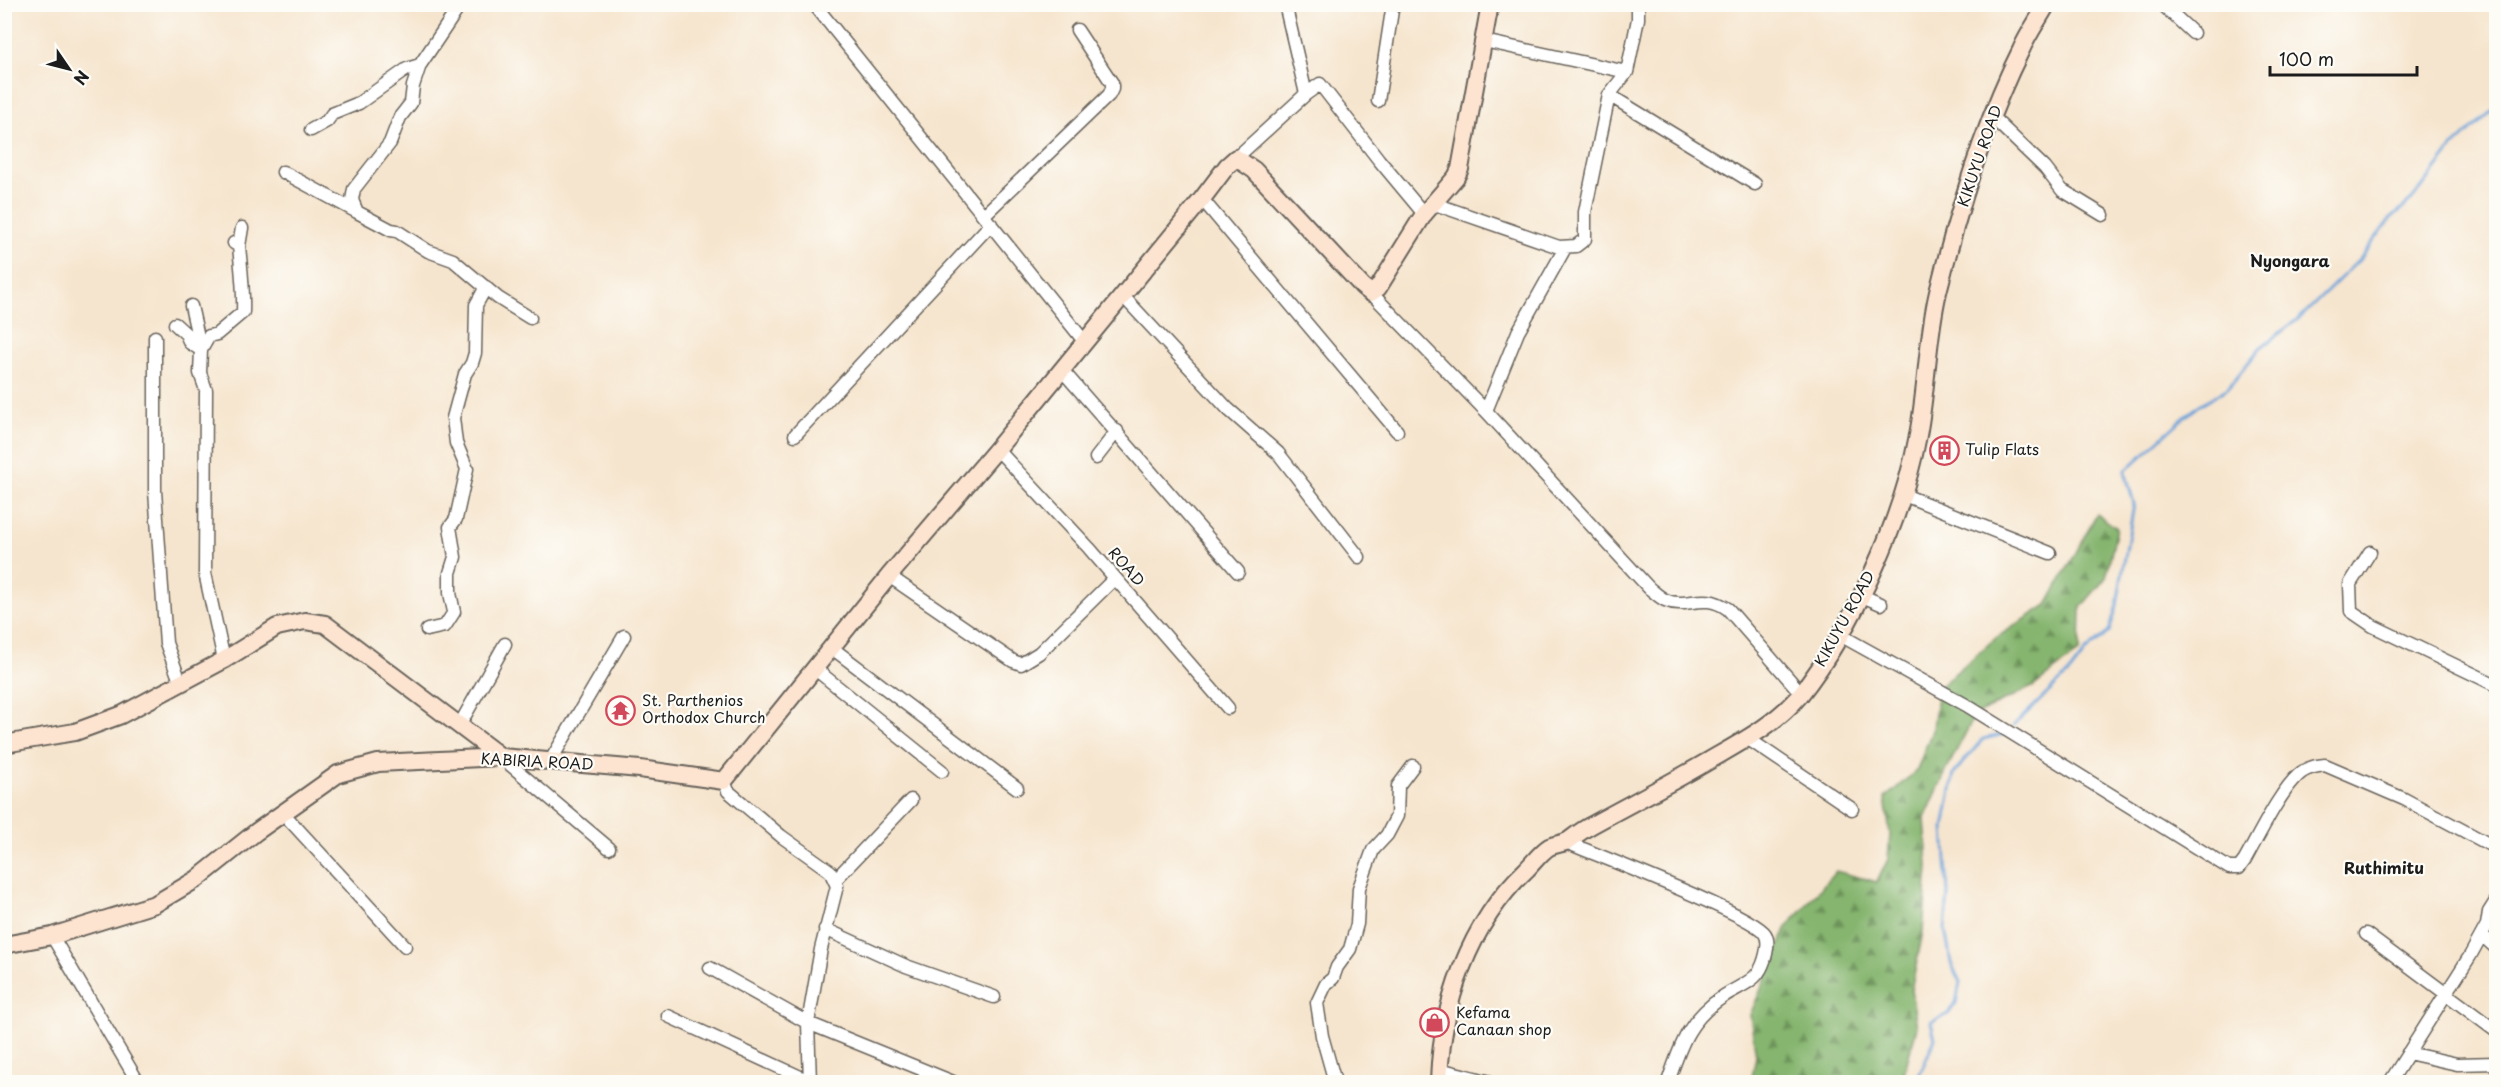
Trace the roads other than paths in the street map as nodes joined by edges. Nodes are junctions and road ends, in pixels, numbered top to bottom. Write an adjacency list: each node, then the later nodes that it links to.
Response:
1 (461, 4): 12 (street)
2 (1285, 4): 14 (street)
3 (1393, 4): 16 (street)
4 (1490, 4): 11 (main road)
5 (1638, 4): 13 (street)
6 (2047, 4): 17 (main road, KIKUYU ROAD)
7 (2162, 4): 10 (street)
8 (818, 6): 26 (street)
9 (1077, 30): 26 (street)
10 (2193, 33)
11 (1484, 41): 13 (street); 23 (main road)
12 (420, 65): 18 (street); 24 (street)
13 (1627, 72): 15 (street)
14 (1306, 94): 19 (street); 23 (street)
15 (1609, 95): 21 (street); 28 (street)
16 (1378, 101)
17 (1992, 117): 25 (street); 45 (main road, KIKUYU ROAD)
18 (311, 130)
19 (1236, 158): 22 (main road); 30 (main road)
20 (283, 172): 24 (street)
21 (1755, 183)
22 (1202, 199): 31 (main road); 41 (street)
23 (1428, 208): 28 (street); 30 (main road)
24 (357, 212): 29 (street)
25 (2103, 215)
26 (987, 220): 36 (street); 42 (street)
27 (242, 228): 37 (street)
28 (1564, 248): 39 (street)
29 (486, 286): 33 (street); 54 (street)
30 (1371, 293): 39 (street)
31 (1122, 294): 36 (main road); 48 (street)
32 (191, 306): 37 (street)
33 (530, 318)
34 (175, 324): 37 (street)
35 (155, 337): 61 (street)
36 (1084, 341): 38 (main road)
37 (201, 350): 59 (street)
38 (1061, 369): 40 (street); 43 (main road)
39 (1486, 411): 63 (street)
40 (1117, 431): 44 (street); 49 (street)
41 (1398, 431)
42 (795, 435)
43 (997, 449): 50 (main road); 51 (street, ROAD)
44 (1096, 458)
45 (1904, 495): 47 (street); 52 (main road, KIKUYU ROAD)
46 (2370, 552): 62 (street)
47 (2050, 553)
48 (1359, 557)
49 (1238, 572)
50 (889, 576): 51 (street); 58 (main road)
51 (1115, 578): 64 (street, ROAD)
52 (1860, 595): 53 (street); 55 (main road, KIKUYU ROAD)
53 (1881, 604)
54 (427, 630)
55 (1840, 635): 63 (main road, KIKUYU ROAD); 79 (street)
56 (624, 636): 69 (street)
57 (505, 644): 65 (street)
58 (832, 648): 60 (main road); 73 (street)
59 (224, 660): 61 (main road); 65 (main road)
60 (814, 668): 71 (street); 72 (main road)
61 (180, 684): 67 (main road)
62 (2496, 685)
63 (1801, 693): 66 (main road, KIKUYU ROAD)
64 (1228, 708)
65 (459, 726): 68 (main road)
66 (1747, 738): 75 (street); 77 (main road, KIKUYU ROAD)
67 (4, 744)
68 (501, 757): 69 (main road, KABIRIA ROAD); 76 (main road, KABIRIA ROAD); 78 (street)
69 (551, 760): 72 (main road, KABIRIA ROAD)
70 (1413, 766): 101 (street)
71 (942, 771)
72 (724, 781): 80 (street)
73 (1017, 788)
74 (911, 800): 80 (street)
75 (1852, 809)
76 (283, 813): 85 (main road, KABIRIA ROAD); 87 (street)
77 (1566, 842): 97 (main road, KIKUYU ROAD); 103 (street)
78 (609, 848)
79 (2496, 848)
80 (835, 880): 82 (street)
81 (2496, 901): 83 (street)
82 (825, 929): 91 (street); 93 (street)
83 (2488, 931): 88 (street); 90 (street)
84 (2366, 934): 90 (street)
85 (52, 936): 86 (main road, KABIRIA ROAD); 99 (street)
86 (4, 945)
87 (405, 946)
88 (2496, 948)
89 (710, 968): 93 (street)
90 (2446, 994): 94 (street); 95 (street)
91 (994, 997)
92 (668, 1016): 98 (street)
93 (808, 1023): 98 (street); 100 (street)
94 (2496, 1031)
95 (2408, 1053): 96 (street); 104 (street)
96 (2496, 1063)
97 (1439, 1076): 102 (street)
98 (810, 1082)
99 (138, 1083)
100 (953, 1083)
101 (1335, 1083)
102 (1491, 1083)
103 (1668, 1083)
104 (2390, 1083)

